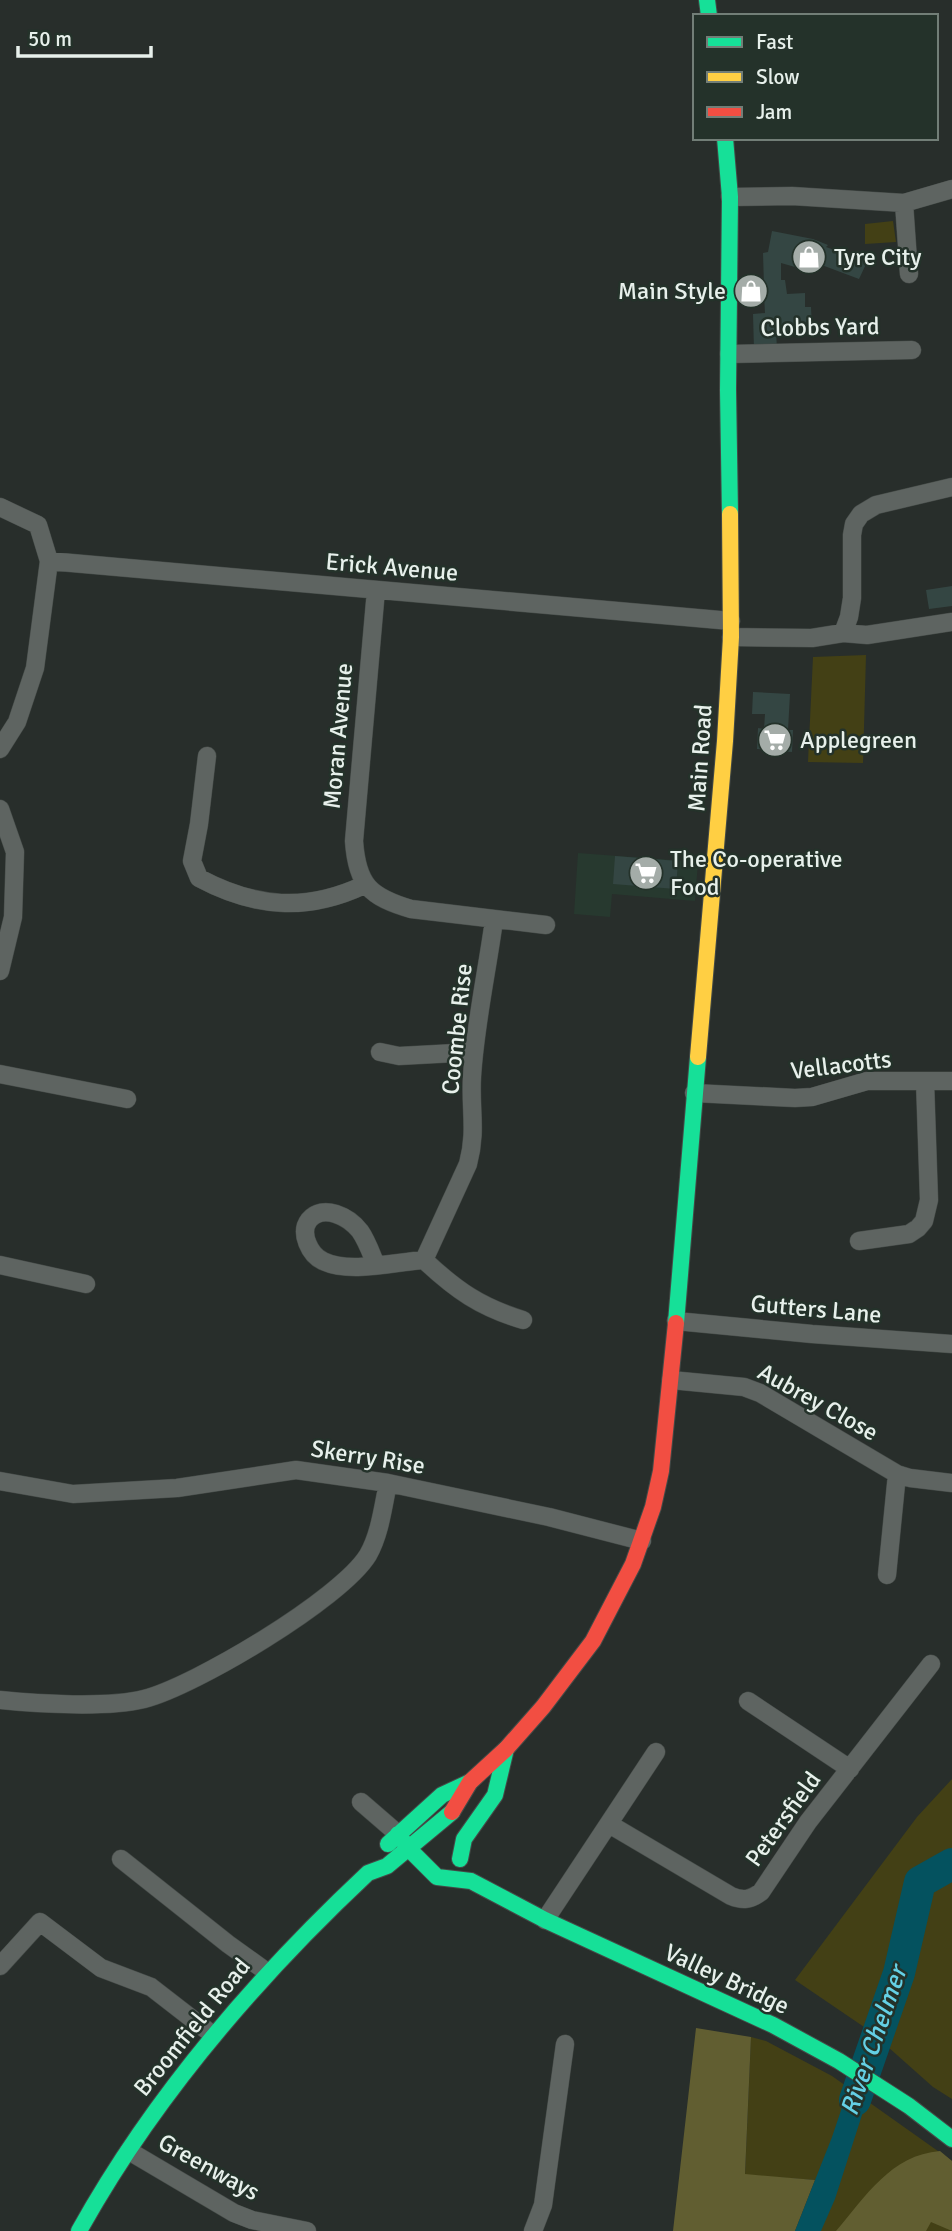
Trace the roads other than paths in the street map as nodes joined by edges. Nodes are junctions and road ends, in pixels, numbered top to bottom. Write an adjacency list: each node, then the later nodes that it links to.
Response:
1 (725, 140): 3 (main road, Main Road)
2 (952, 189): 4 (street)
3 (730, 197): 4 (street); 7 (main road, Main Road)
4 (904, 203): 5 (street)
5 (909, 274)
6 (912, 350): 7 (street, Clobbs Yard)
7 (729, 354): 13 (main road, Main Road)
8 (952, 487): 14 (street)
9 (0, 507): 10 (street)
10 (49, 561): 11 (street, Erick Avenue); 15 (street)
11 (376, 590): 13 (street, Erick Avenue); 18 (street, Moran Avenue)
12 (952, 622): 14 (street, Erick Avenue)
13 (731, 629): 14 (street, Erick Avenue); 27 (main road, Main Road)
14 (843, 632)
15 (0, 749)
16 (207, 756): 18 (street)
17 (0, 808): 21 (street)
18 (364, 885): 19 (street)
19 (494, 920): 20 (street); 23 (street, Coombe Rise)
20 (546, 925)
21 (0, 971)
22 (380, 1052): 23 (street)
23 (474, 1052): 30 (street, Coombe Rise)
24 (0, 1074): 28 (street)
25 (925, 1081): 26 (street, Vellacotts); 27 (street, Vellacotts); 29 (street)
26 (952, 1081)
27 (694, 1093): 35 (main road, Main Road)
28 (127, 1099)
29 (859, 1241)
30 (424, 1260): 32 (street); 34 (street)
31 (0, 1265): 33 (street)
32 (376, 1265)
33 (86, 1284)
34 (523, 1320)
35 (676, 1321): 36 (street, Gutters Lane); 37 (main road, Main Road)
36 (952, 1344)
37 (671, 1380): 38 (street, Aubrey Close); 42 (main road, Broomfield Road)
38 (897, 1474): 41 (street, Aubrey Close); 43 (street)
39 (0, 1481): 40 (street, Skerry Rise)
40 (388, 1483): 42 (street, Skerry Rise); 45 (street)
41 (952, 1483)
42 (642, 1541): 47 (main road, Broomfield Road)
43 (887, 1575)
44 (931, 1664): 49 (street, Petersfield)
45 (0, 1700)
46 (748, 1701): 49 (street, Petersfield)
47 (506, 1749): 50 (main road, Broomfield Road); 56 (main road)
48 (656, 1752): 52 (street)
49 (850, 1769): 52 (street, Petersfield)
50 (470, 1782): 53 (main road, Broomfield Road); 54 (main road, Broomfield Road)
51 (361, 1802): 54 (street)
52 (608, 1824): 58 (street)
53 (426, 1834): 54 (main road, Broomfield Road); 56 (main road)
54 (404, 1842): 57 (main road, Valley Bridge); 60 (main road, Broomfield Road)
55 (121, 1859): 60 (street)
56 (460, 1859): 57 (main road)
57 (471, 1881): 58 (main road, Valley Bridge)
58 (545, 1920): 63 (main road, Valley Bridge)
59 (0, 1966): 61 (street)
60 (267, 1972): 61 (main road, Broomfield Road)
61 (213, 2035): 64 (main road, Broomfield Road)
62 (565, 2044): 67 (street)
63 (952, 2139)
64 (130, 2151): 65 (main road, Broomfield Road); 66 (street, Greenways)
65 (79, 2231)
66 (307, 2231)
67 (533, 2231)

